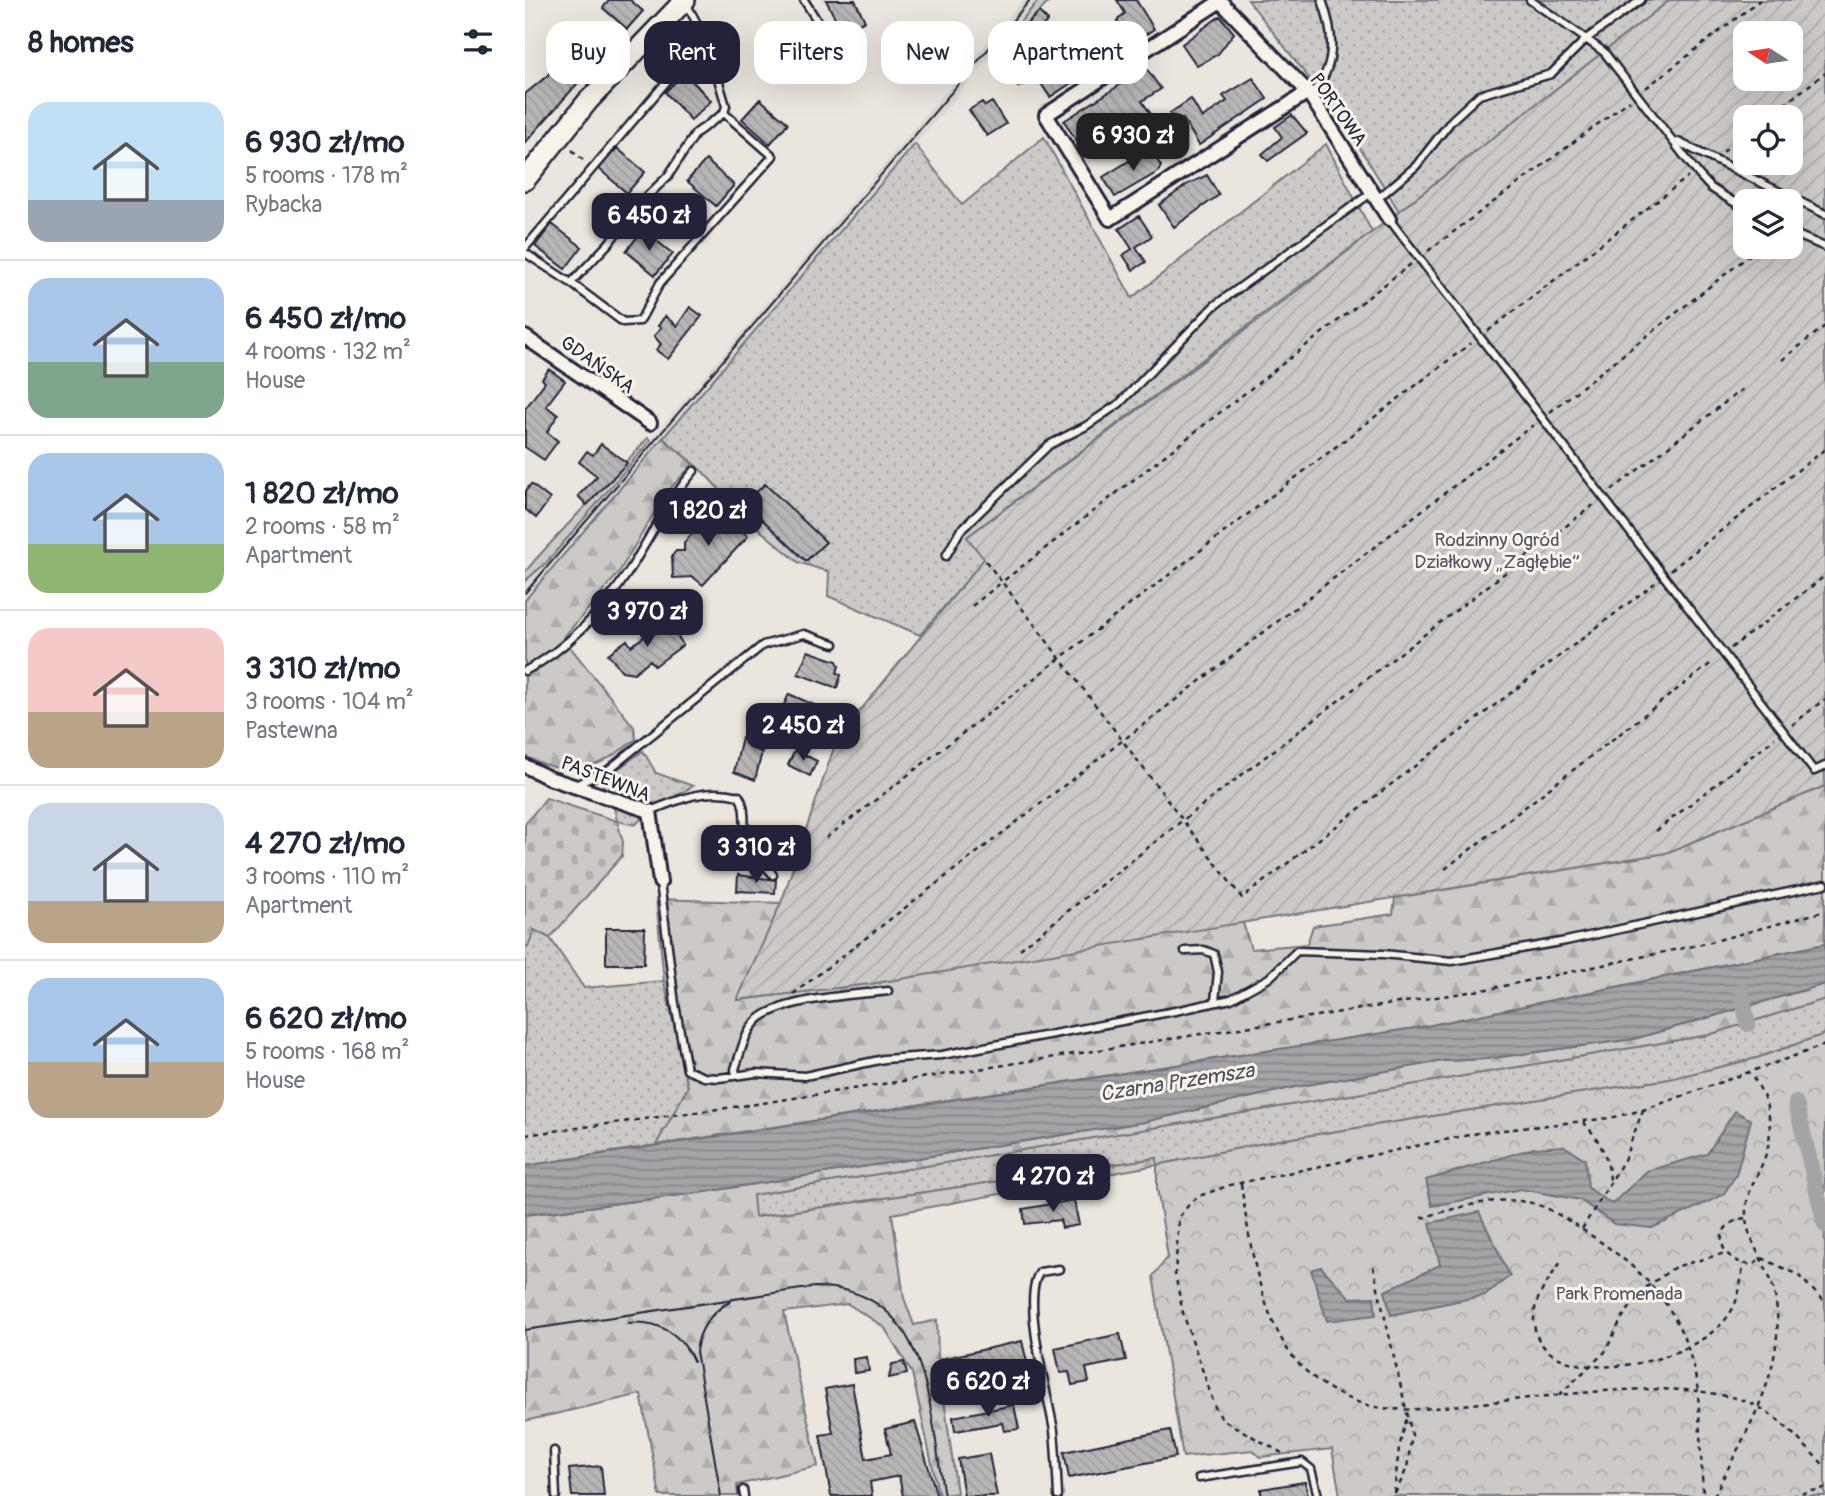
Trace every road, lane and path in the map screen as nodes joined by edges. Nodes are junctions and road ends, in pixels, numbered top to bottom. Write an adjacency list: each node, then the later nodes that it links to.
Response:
1 (684, 0): 8 (lane); 24 (main road)
2 (804, 0): 9 (lane)
3 (1322, 0): 14 (lane)
4 (1530, 0): 10 (lane)
5 (1641, 0): 10 (lane)
6 (1760, 0): 15 (path)
7 (1219, 1): 14 (street, PORTOWA); 14 (street)
8 (696, 21)
9 (817, 21)
10 (1586, 39): 15 (lane); 25 (lane)
11 (1825, 73): 16 (path)
12 (664, 84): 22 (lane)
13 (719, 84): 17 (lane)
14 (1309, 94): 25 (street, PORTOWA)
15 (1638, 94): 18 (lane); 32 (path)
16 (1784, 105)
17 (724, 113): 34 (lane); 34 (lane)
18 (1674, 139): 21 (lane); 23 (lane)
19 (1733, 144): 21 (path)
20 (568, 145): 22 (path)
21 (1712, 161): 27 (lane)
22 (592, 169): 31 (lane)
23 (1696, 171): 26 (lane); 36 (path)
24 (525, 180)
25 (1373, 197): 28 (street, PORTOWA); 45 (lane)
26 (1733, 202)
27 (1825, 214)
28 (1389, 219): 32 (lane)
29 (1803, 238): 30 (lane)
30 (1825, 247)
31 (525, 250): 34 (lane)
32 (1420, 257): 36 (lane); 49 (path)
33 (1745, 259): 40 (path)
34 (571, 284)
35 (1825, 326): 38 (path)
36 (1480, 336): 40 (lane); 53 (path)
37 (525, 337): 41 (street, GDAŃSKA)
38 (1782, 360)
39 (1745, 387): 44 (path)
40 (1542, 418): 44 (lane); 57 (path)
41 (650, 423)
42 (1825, 449): 47 (path)
43 (694, 471): 54 (lane)
44 (1603, 497): 47 (lane); 62 (path)
45 (946, 556)
46 (984, 559): 49 (path)
47 (1664, 576): 52 (lane); 62 (path)
48 (1825, 576): 52 (path)
49 (1002, 582): 50 (path); 53 (path)
50 (972, 606)
51 (834, 644): 60 (lane)
52 (1724, 654): 56 (lane); 65 (path)
53 (1061, 659): 57 (path); 64 (path)
54 (525, 671)
55 (1825, 699): 56 (path)
56 (1784, 731): 59 (lane); 63 (path)
57 (1121, 739): 62 (path); 74 (path)
58 (525, 766): 60 (street, PASTEWNA)
59 (1825, 766)
60 (574, 786): 61 (street, PASTEWNA)
61 (650, 811): 66 (lane); 67 (street, PASTEWNA)
62 (1183, 820): 70 (path)
63 (1656, 831)
64 (826, 838)
65 (1445, 869)
66 (773, 874)
67 (660, 882): 77 (lane)
68 (1825, 884): 73 (lane)
69 (1825, 911): 80 (path)
70 (1020, 949)
71 (1185, 951): 73 (lane)
72 (888, 991): 74 (lane)
73 (1215, 1001): 77 (lane)
74 (794, 1004): 77 (lane)
75 (1825, 1045): 76 (path)
76 (1749, 1072): 78 (path); 84 (path)
77 (736, 1074)
78 (1643, 1110): 79 (path); 81 (path)
79 (1582, 1121): 81 (path); 82 (path)
80 (525, 1135)
81 (1610, 1181): 85 (path)
82 (1241, 1184): 99 (path); 101 (path)
83 (1421, 1218): 85 (path)
84 (1746, 1218): 86 (path); 87 (path)
85 (1582, 1229): 92 (path)
86 (1725, 1253): 89 (path); 92 (path)
87 (1762, 1258): 89 (path); 93 (path); 98 (path)
88 (1560, 1263): 95 (path)
89 (1743, 1264): 94 (path)
90 (1373, 1265): 99 (path)
91 (1059, 1269): 106 (lane)
92 (1652, 1283): 94 (path); 95 (path)
93 (1825, 1302)
94 (1689, 1349): 95 (path); 96 (path)
95 (1592, 1366): 97 (path)
96 (1698, 1391): 97 (path); 98 (path); 109 (path)
97 (1558, 1396): 99 (path)
98 (1759, 1407): 102 (path); 110 (path)
99 (1408, 1410): 108 (path); 108 (path)
100 (554, 1451): 105 (lane)
101 (1291, 1463): 103 (lane); 107 (lane)
102 (1825, 1466)
103 (1199, 1478)
104 (1825, 1488): 111 (path)
105 (556, 1496)
106 (1058, 1496)
107 (1318, 1496)
108 (1394, 1496)
109 (1703, 1496)
110 (1714, 1496)
111 (1792, 1496)

